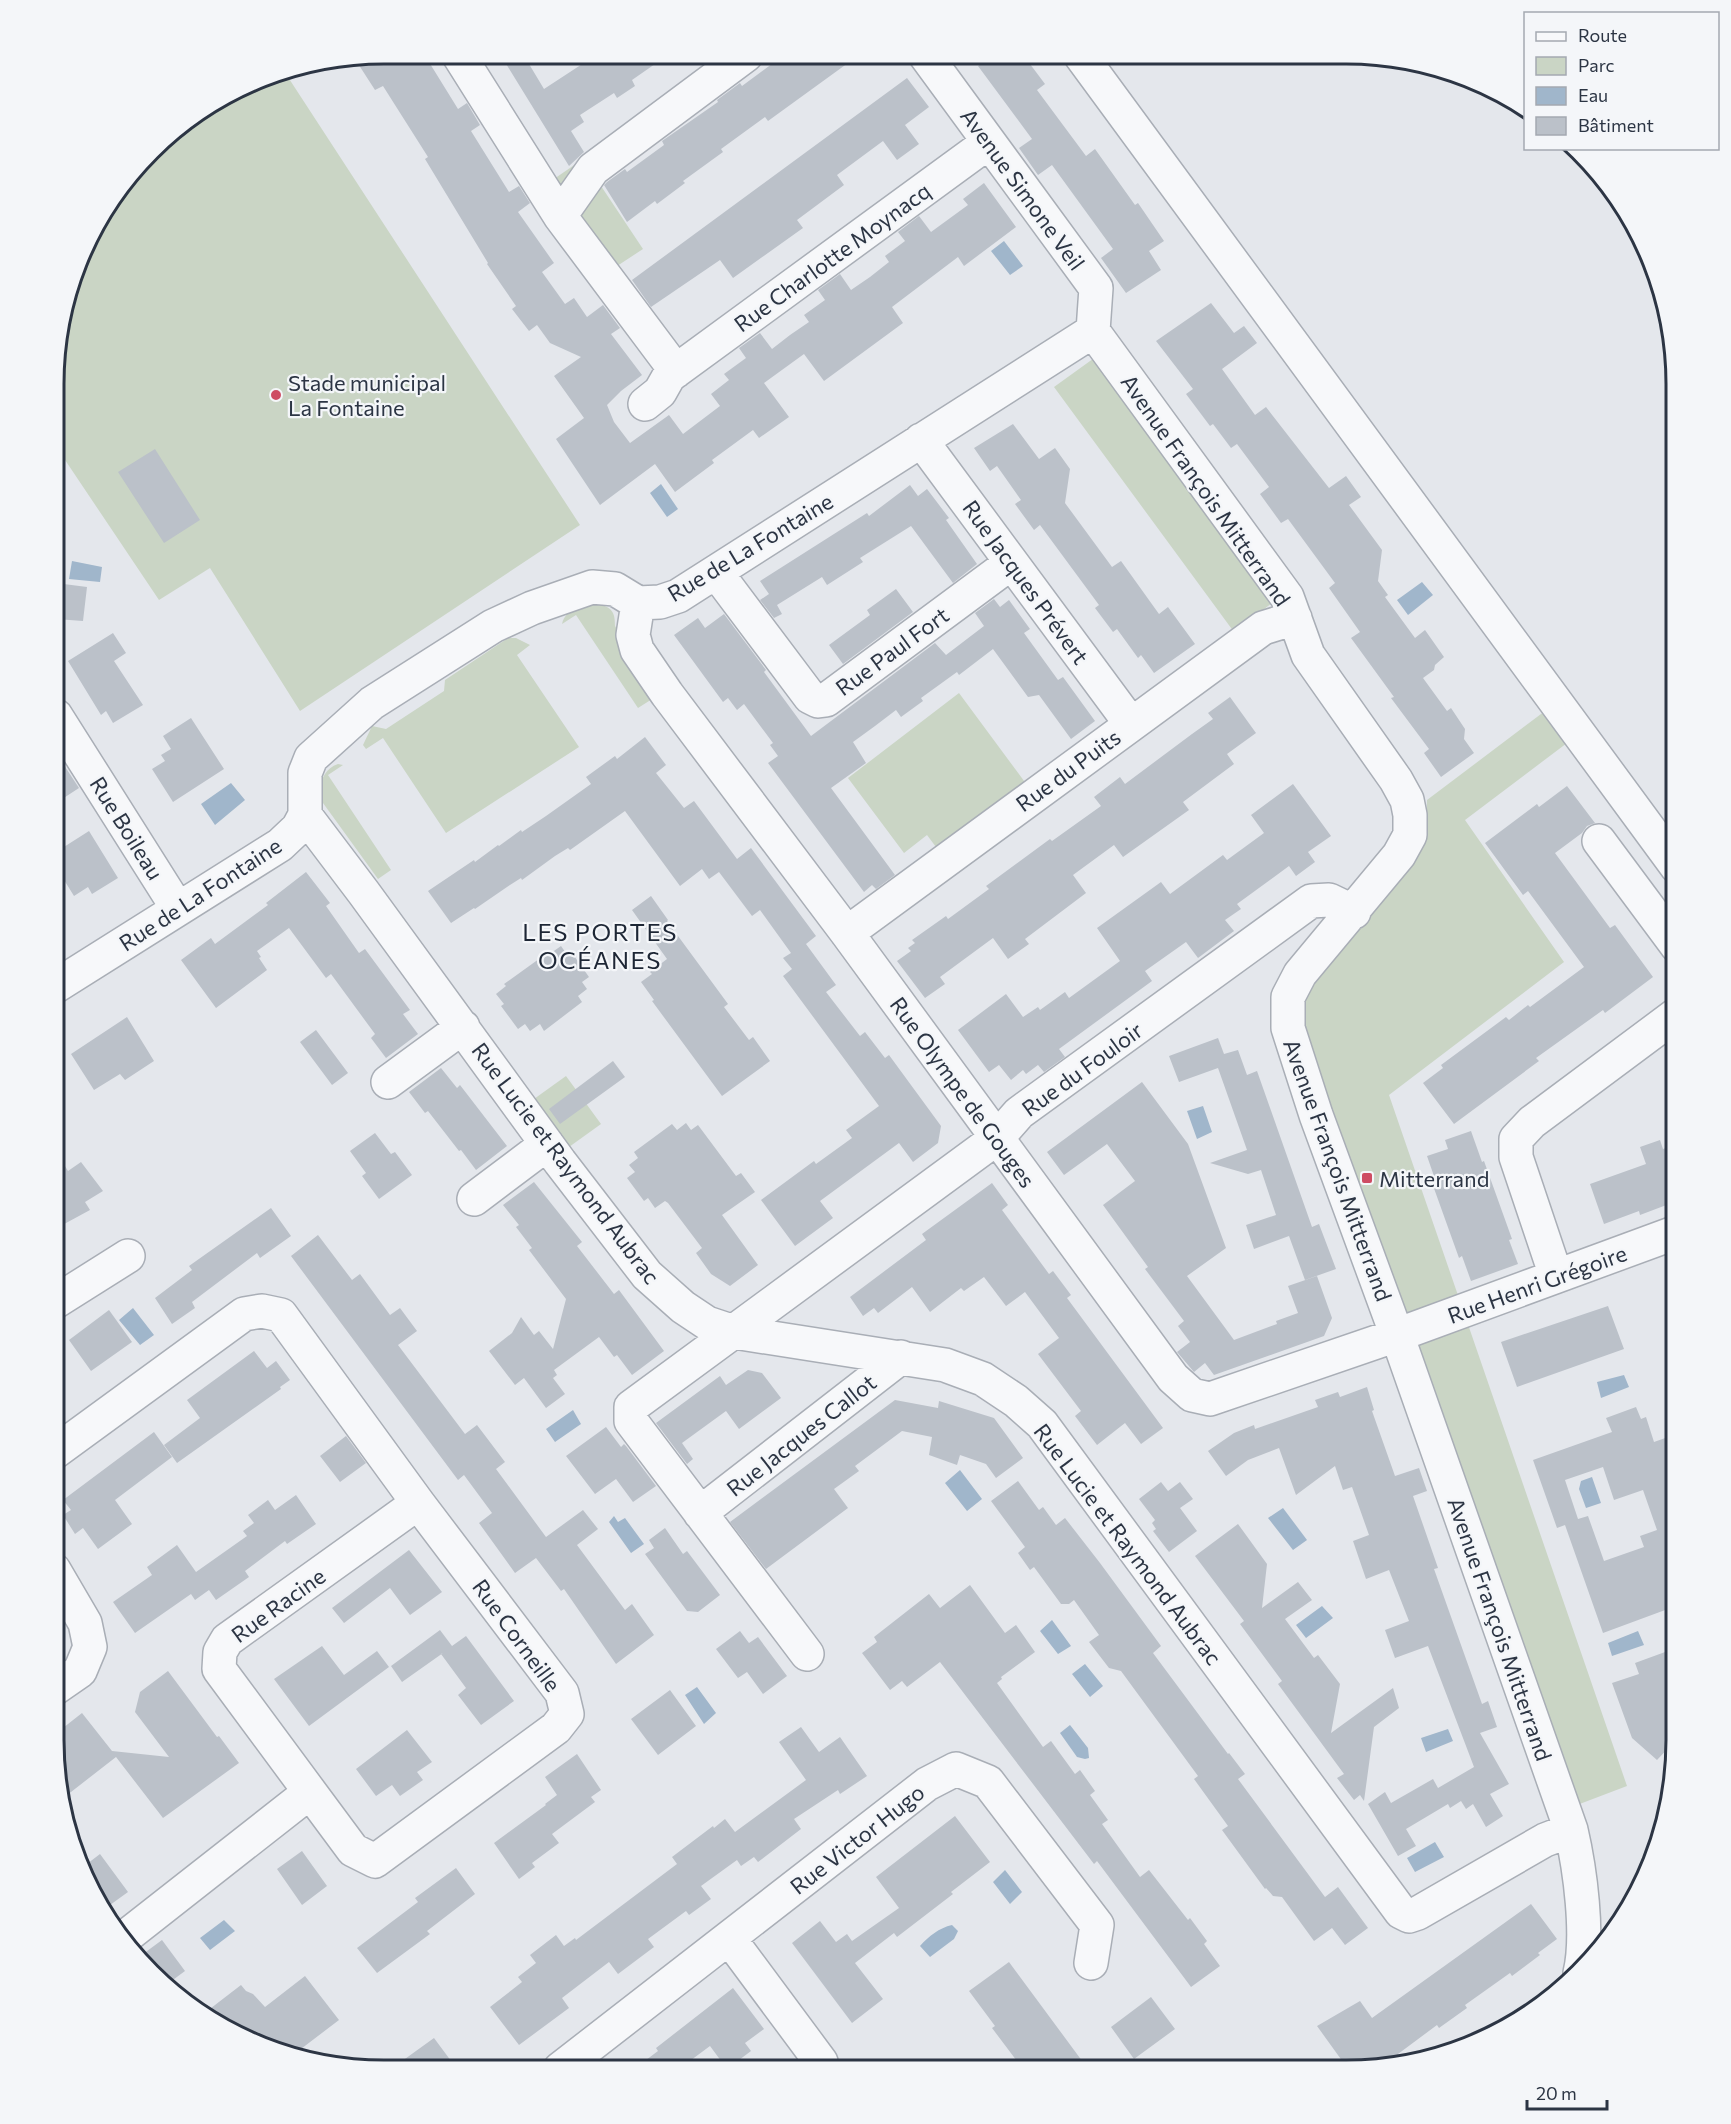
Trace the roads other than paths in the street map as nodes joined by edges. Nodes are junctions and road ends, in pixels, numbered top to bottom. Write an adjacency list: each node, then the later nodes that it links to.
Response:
1 (464, 64): 6 (street)
2 (734, 64): 6 (street)
3 (932, 64): 5 (street, Avenue Simone Veil)
4 (1087, 64): 19 (street)
5 (989, 142): 7 (street, Avenue Simone Veil); 8 (street, Rue Charlotte Moynacq)
6 (560, 216): 8 (street)
7 (1092, 331): 10 (street, Rue de La Fontaine); 14 (street, Avenue François Mitterrand)
8 (676, 371): 9 (street, Rue Charlotte Moynacq)
9 (645, 404)
10 (921, 440): 11 (street, Rue Jacques Prévert); 12 (street, Rue de La Fontaine)
11 (1011, 563): 12 (street, Rue Paul Fort); 15 (street, Rue Jacques Prévert)
12 (716, 572): 13 (street, Rue de La Fontaine)
13 (638, 603): 17 (street, Rue de La Fontaine); 23 (street, Rue Olympe de Gouges)
14 (1295, 618): 15 (street, Rue du Puits); 21 (street, Avenue François Mitterrand)
15 (1131, 724): 23 (street, Rue du Puits)
16 (64, 729): 20 (street, Rue Boileau)
17 (305, 815): 20 (street, Rue de La Fontaine); 26 (street, Rue Lucie et Raymond Aubrac)
18 (1599, 841): 22 (street)
19 (1666, 852)
20 (178, 909): 24 (street, Rue de La Fontaine)
21 (1354, 912): 28 (street, Rue du Fouloir); 36 (street, Avenue François Mitterrand)
22 (1666, 931)
23 (847, 933): 28 (street, Rue Olympe de Gouges)
24 (64, 981)
25 (1666, 1022): 33 (street)
26 (463, 1027): 27 (street); 29 (street, Rue Lucie et Raymond Aubrac)
27 (388, 1082)
28 (997, 1138): 35 (street, Rue du Fouloir); 36 (street, Rue Olympe de Gouges)
29 (547, 1144): 30 (street); 35 (street, Rue Lucie et Raymond Aubrac)
30 (474, 1199)
31 (1666, 1236): 33 (street, Rue Henri Grégoire)
32 (128, 1256): 34 (street)
33 (1556, 1276): 36 (street, Rue Henri Grégoire)
34 (64, 1296)
35 (734, 1332): 37 (street, Rue Lucie et Raymond Aubrac); 40 (street)
36 (1397, 1335): 45 (street, Avenue François Mitterrand)
37 (901, 1357): 40 (street, Rue Jacques Callot); 45 (street, Rue Lucie et Raymond Aubrac)
38 (64, 1445): 39 (street, Rue Corneille)
39 (418, 1503): 44 (street, Rue Racine); 44 (street, Rue Corneille)
40 (700, 1513): 42 (street)
41 (64, 1587): 43 (street)
42 (807, 1654)
43 (64, 1682)
44 (310, 1791): 46 (street)
45 (1571, 1830): 48 (street, Avenue François Mitterrand)
46 (130, 1933)
47 (729, 1938): 49 (street, Rue Victor Hugo); 50 (street, Rue Victor Hugo); 51 (street)
48 (1583, 1955)
49 (1091, 1964)
50 (572, 2060)
51 (820, 2060)

